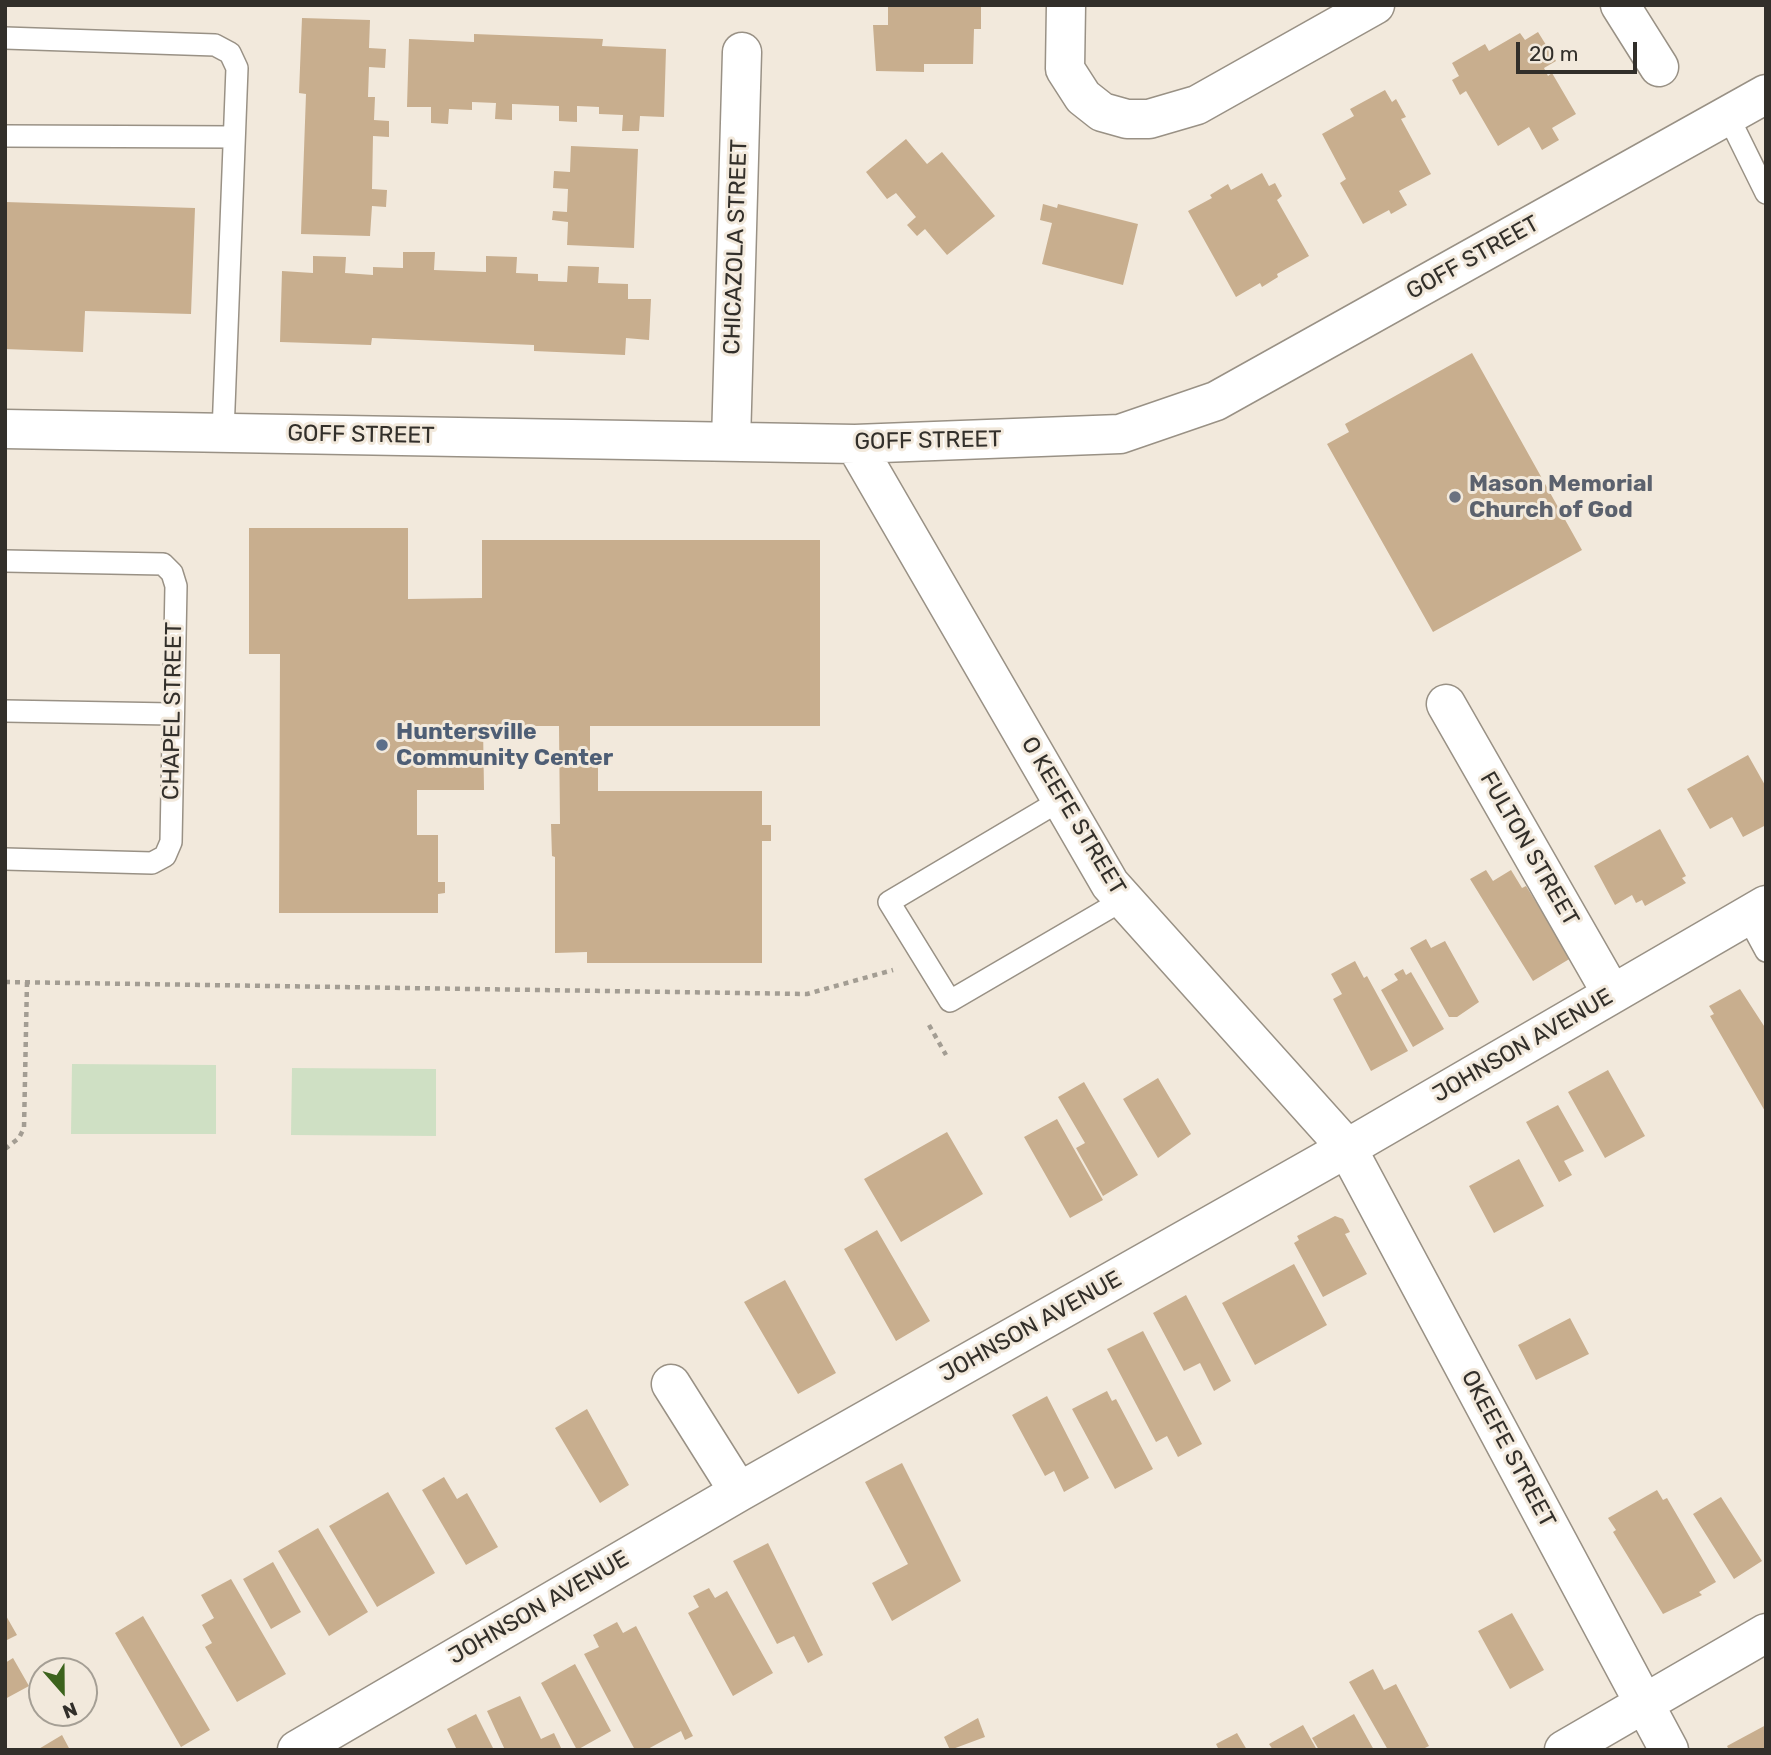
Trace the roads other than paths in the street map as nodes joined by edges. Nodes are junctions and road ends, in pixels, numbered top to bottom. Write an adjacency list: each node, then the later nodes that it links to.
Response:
1 (1066, 5): 2 (street)
2 (1375, 5)
3 (1620, 5): 6 (street)
4 (5, 38): 10 (lane)
5 (741, 52): 14 (street, CHICAZOLA STREET)
6 (1659, 67)
7 (1766, 94): 8 (street, GOFF STREET)
8 (1727, 116): 11 (lane); 15 (street, GOFF STREET)
9 (5, 136): 10 (lane)
10 (234, 137): 13 (lane)
11 (1766, 192)
12 (5, 429): 13 (street, GOFF STREET)
13 (223, 433): 14 (street, GOFF STREET)
14 (731, 442): 15 (street, GOFF STREET)
15 (855, 444): 20 (street, O KEEFE STREET)
16 (5, 561): 19 (lane, CHAPEL STREET)
17 (1446, 704): 25 (street, FULTON STREET)
18 (5, 711): 19 (lane)
19 (171, 714): 21 (lane, CHAPEL STREET)
20 (1062, 800): 22 (street, O KEEFE STREET); 22 (lane)
21 (5, 859)
22 (1123, 900): 26 (street, O KEEFE STREET)
23 (1756, 911): 24 (lane); 25 (street, JOHNSON AVENUE)
24 (1766, 951)
25 (1612, 994): 26 (street, JOHNSON AVENUE)
26 (1347, 1148): 28 (street, JOHNSON AVENUE); 30 (street, OKEEFE STREET)
27 (671, 1384): 28 (street)
28 (739, 1492): 31 (street, JOHNSON AVENUE)
29 (1766, 1633): 30 (street)
30 (1644, 1703): 32 (street); 33 (street, OKEEFE STREET)
31 (297, 1750)
32 (1564, 1750)
33 (1669, 1750)

